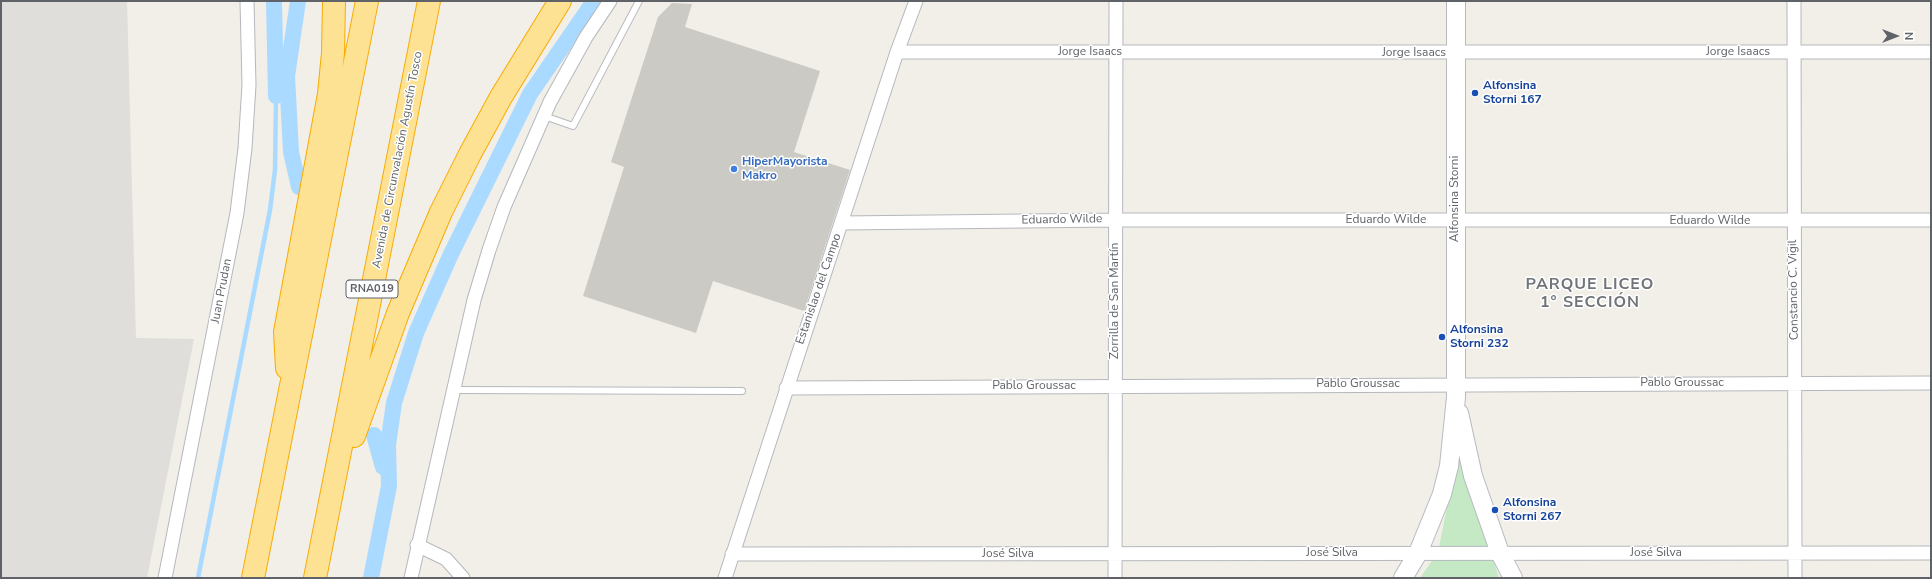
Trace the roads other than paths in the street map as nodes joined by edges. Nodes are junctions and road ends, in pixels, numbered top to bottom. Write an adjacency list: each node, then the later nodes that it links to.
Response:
1 (247, 1): 39 (street, Juan Prudan)
2 (334, 1): 30 (highway)
3 (367, 1): 30 (highway)
4 (429, 1): 31 (highway, Avenida de Circunvalación Agustín Tosco / RNA019)
5 (560, 1): 31 (highway)
6 (610, 1): 17 (street)
7 (639, 1): 17 (lane)
8 (916, 1): 13 (street, Estanislao del Campo)
9 (1116, 1): 12 (street, Zorrilla de San Martín)
10 (1456, 1): 16 (street, Alfonsina Storni)
11 (1794, 1): 14 (street, Constancio C. Vigil)
12 (1116, 51): 13 (street, Jorge Isaacs); 16 (street, Jorge Isaacs); 18 (street, Zorrilla de San Martín)
13 (897, 52): 22 (street, Estanislao del Campo)
14 (1793, 52): 15 (street, Jorge Isaacs); 16 (street, Jorge Isaacs); 21 (street, Constancio C. Vigil)
15 (1931, 52)
16 (1455, 53): 19 (street, Alfonsina Storni)
17 (544, 116): 27 (street)
18 (1115, 220): 19 (street, Eduardo Wilde); 22 (street, Eduardo Wilde); 25 (street, Zorrilla de San Martín)
19 (1455, 220): 21 (street, Eduardo Wilde); 28 (street, Alfonsina Storni)
20 (1931, 220): 21 (street, Eduardo Wilde)
21 (1793, 222): 23 (street, Constancio C. Vigil)
22 (842, 223): 26 (street, Estanislao del Campo)
23 (1795, 383): 24 (street, Pablo Groussac); 28 (street, Pablo Groussac); 33 (street, Constancio C. Vigil)
24 (1931, 383)
25 (1115, 386): 26 (street, Pablo Groussac); 28 (street, Pablo Groussac); 38 (street, Zorrilla de San Martín)
26 (786, 388): 37 (street, Estanislao del Campo)
27 (452, 390): 29 (lane); 32 (street)
28 (1456, 390): 34 (street, Alfonsina Storni); 35 (street, Alfonsina Storni)
29 (742, 391)
30 (288, 402): 40 (highway)
31 (329, 508): 41 (highway, Avenida de Circunvalación Agustín Tosco / RNA019)
32 (417, 544): 42 (street); 43 (street)
33 (1795, 552): 35 (street, José Silva); 36 (street, José Silva); 48 (street, Constancio C. Vigil)
34 (1418, 553): 35 (street, José Silva); 38 (street, José Silva); 46 (street, Alfonsina Storni)
35 (1500, 553): 47 (street, Alfonsina Storni)
36 (1931, 553)
37 (732, 554): 38 (street, José Silva); 44 (street, Estanislao del Campo)
38 (1115, 554): 45 (street, Zorrilla de San Martín)
39 (165, 578)
40 (253, 578)
41 (315, 578)
42 (410, 578)
43 (463, 578)
44 (725, 578)
45 (1115, 578)
46 (1403, 578)
47 (1513, 578)
48 (1795, 578)

